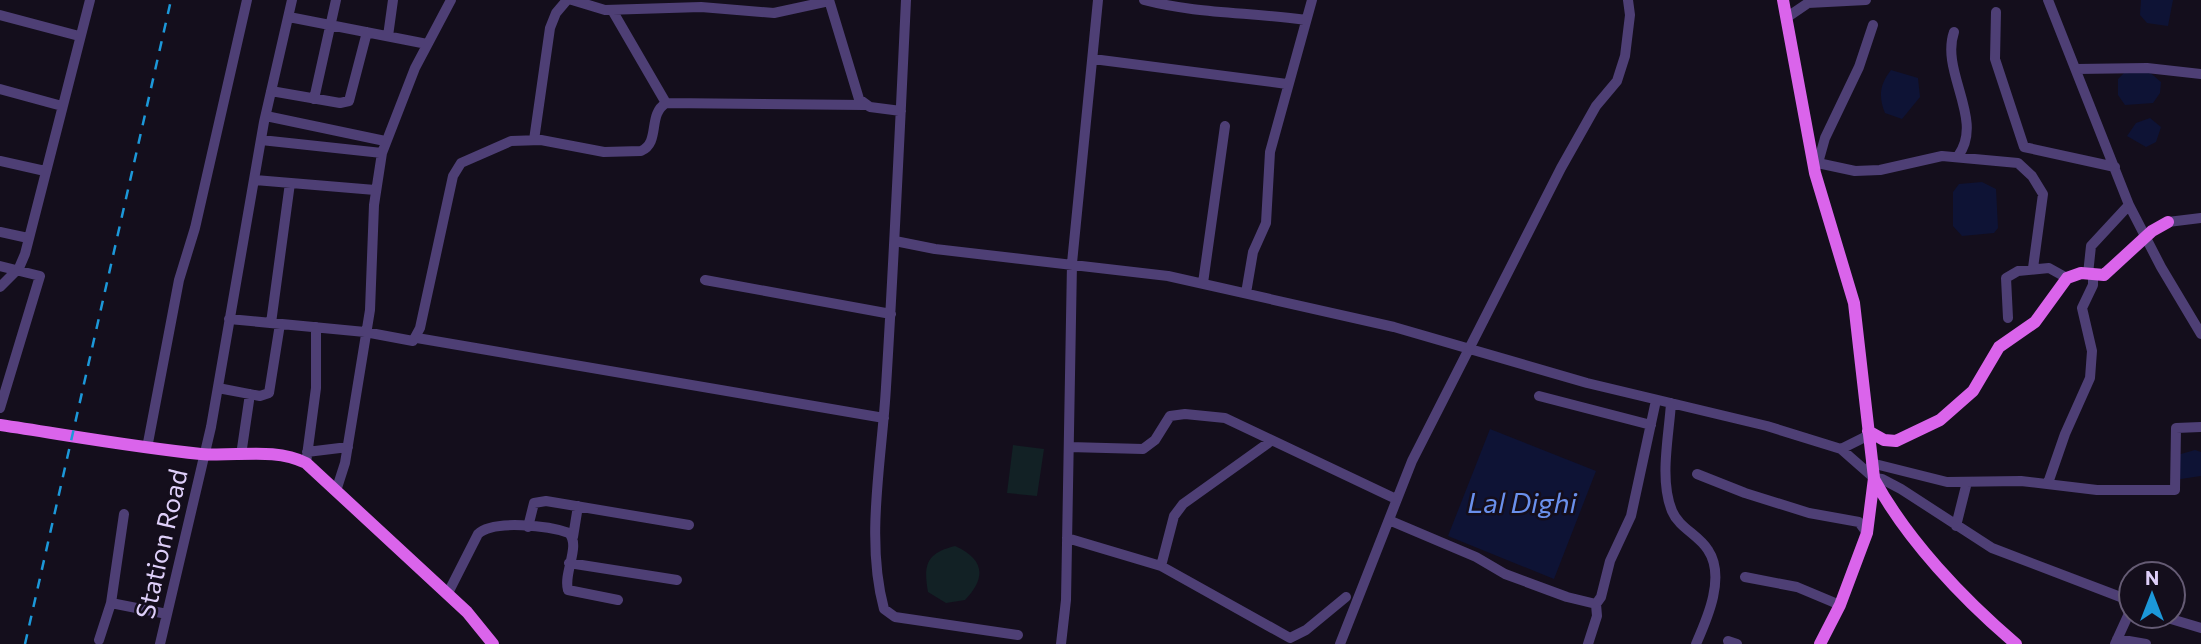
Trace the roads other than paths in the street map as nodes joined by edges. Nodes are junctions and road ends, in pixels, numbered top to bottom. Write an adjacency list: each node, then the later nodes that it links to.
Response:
1 (90, 0): 28 (street)
2 (247, 0): 99 (street)
3 (292, 0): 21 (street, Station Road)
4 (336, 0): 24 (street)
5 (393, 0): 29 (street)
6 (451, 0): 30 (street)
7 (566, 0): 45 (street)
8 (572, 0): 18 (street)
9 (829, 0): 18 (street); 39 (street)
10 (906, 0): 41 (street)
11 (1098, 0): 31 (street)
12 (1144, 0): 23 (street)
13 (1312, 0): 23 (street)
14 (1628, 0): 83 (street)
15 (1783, 0): 22 (main road)
16 (1866, 0): 22 (street)
17 (2048, 0): 32 (street)
18 (612, 10): 38 (street)
19 (1996, 12): 47 (street)
20 (0, 15): 28 (street)
21 (289, 17): 24 (street); 36 (street, Station Road)
22 (1786, 18): 51 (main road)
23 (1306, 20): 34 (street)
24 (329, 25): 26 (street); 37 (street)
25 (1872, 25): 51 (street)
26 (367, 32): 29 (street); 37 (street)
27 (1954, 32): 49 (street)
28 (79, 36): 40 (street)
29 (388, 36): 30 (street)
30 (427, 44): 46 (street)
31 (1093, 59): 34 (street); 65 (street)
32 (2077, 69): 33 (street); 53 (street)
33 (2201, 75)
34 (1287, 84): 74 (street)
35 (0, 89): 40 (street)
36 (271, 91): 37 (street); 42 (street, Station Road)
37 (314, 99)
38 (666, 103): 39 (street); 45 (street)
39 (864, 105): 41 (street)
40 (62, 107): 54 (street)
41 (901, 111): 64 (street)
42 (266, 116): 44 (street, Station Road); 46 (street)
43 (1226, 126): 72 (street)
44 (261, 140): 48 (street); 55 (street, Station Road)
45 (534, 140): 82 (street)
46 (385, 141): 48 (street)
47 (2032, 151): 52 (street); 53 (street)
48 (382, 153): 57 (street)
49 (1958, 156): 51 (street); 52 (street)
50 (0, 161): 54 (street)
51 (1815, 163): 95 (main road)
52 (2018, 163): 68 (street)
53 (2115, 167): 58 (street)
54 (45, 170): 63 (street)
55 (255, 180): 56 (street); 77 (street, Station Road)
56 (290, 183): 57 (street); 78 (street)
57 (375, 190): 80 (street)
58 (2129, 205): 62 (street); 69 (street)
59 (2201, 218): 60 (street)
60 (2168, 222): 62 (main road)
61 (0, 232): 63 (street)
62 (2147, 237): 69 (main road); 81 (street)
63 (28, 239): 67 (street)
64 (895, 241): 65 (street); 75 (street)
65 (1072, 263): 72 (street); 98 (street)
66 (0, 266): 67 (street)
67 (19, 268): 73 (street); 84 (street)
68 (2033, 268): 70 (street); 76 (street)
69 (2090, 275): 70 (main road); 108 (street)
70 (2067, 278): 95 (main road)
71 (705, 280): 75 (street)
72 (1203, 283): 74 (street)
73 (0, 287)
74 (1247, 293): 83 (street)
75 (891, 314): 91 (street)
76 (2008, 318)
77 (229, 319): 78 (street); 85 (street, Station Road)
78 (276, 323): 79 (street); 86 (street)
79 (316, 327): 80 (street); 103 (street)
80 (365, 332): 82 (street); 97 (street)
81 (2201, 334)
82 (417, 338): 91 (street)
83 (1467, 349): 88 (street); 110 (street)
84 (5, 370): 90 (street)
85 (218, 388): 86 (street); 101 (street, Station Road)
86 (250, 394): 102 (street)
87 (1539, 396): 93 (street)
88 (1671, 403): 100 (street); 141 (street)
89 (1655, 405): 93 (street)
90 (0, 408)
91 (884, 418): 132 (street)
92 (0, 425): 99 (main road)
93 (1651, 425): 129 (street)
94 (2201, 427): 108 (street)
95 (1868, 433): 100 (street); 104 (main road)
96 (1271, 441): 98 (street); 110 (street); 121 (street)
97 (348, 447): 103 (street); 109 (street)
98 (1069, 447): 119 (street)
99 (147, 448): 101 (main road)
100 (1841, 449): 106 (street)
101 (204, 454): 102 (main road); 131 (street, Station Road)
102 (241, 455): 103 (main road)
103 (307, 458): 109 (main road)
104 (1871, 463): 106 (main road); 107 (street)
105 (1697, 474): 117 (street)
106 (1874, 478): 115 (street); 117 (main road); 143 (main road)
107 (1967, 482): 108 (street); 115 (street)
108 (2048, 483)
109 (336, 491): 124 (main road)
110 (1396, 499): 113 (street)
111 (578, 506): 114 (street); 116 (street); 118 (street)
112 (124, 514): 128 (street)
113 (1391, 521): 129 (street); 139 (street)
114 (689, 525)
115 (1956, 526): 125 (street)
116 (528, 527): 118 (street); 124 (street)
117 (1867, 533): 130 (main road)
118 (573, 537): 120 (street)
119 (1067, 538): 121 (street); 138 (street)
120 (569, 563): 123 (street); 127 (street)
121 (1161, 566): 134 (street)
122 (1745, 577): 130 (street)
123 (677, 580)
124 (448, 593): 137 (main road)
125 (2117, 596)
126 (1346, 597): 134 (street)
127 (618, 600)
128 (111, 603): 131 (street); 133 (street)
129 (1596, 604): 140 (street)
130 (1840, 605): 142 (main road)
131 (167, 614): 136 (street, Station Road)
132 (1018, 635)
133 (99, 640)
134 (1290, 641)
135 (2116, 642): 144 (street)
136 (160, 644)
137 (494, 644)
138 (1061, 644)
139 (1340, 644)
140 (1588, 644)
141 (1696, 644)
142 (1820, 644)
143 (2016, 644)
144 (2146, 644)

